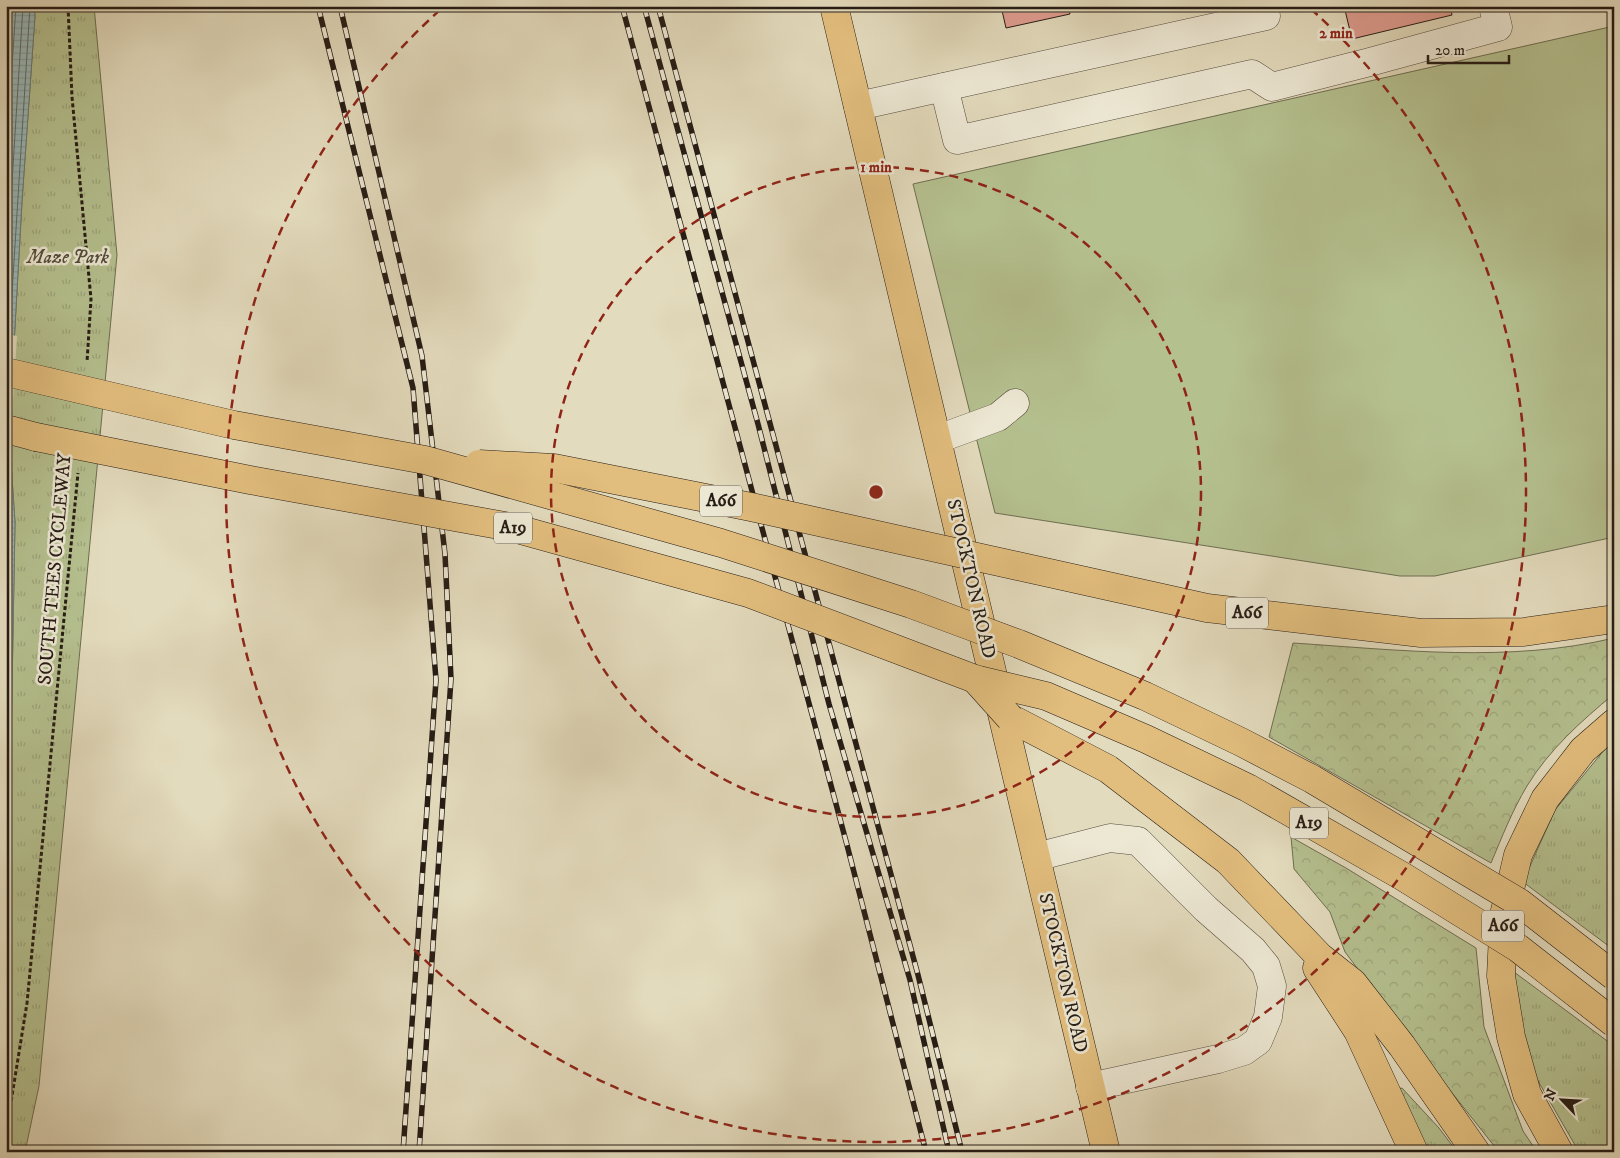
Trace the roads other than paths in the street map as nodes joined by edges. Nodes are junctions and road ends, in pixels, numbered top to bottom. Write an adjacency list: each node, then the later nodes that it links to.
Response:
1 (834, 6): 5 (main road, STOCKTON ROAD)
2 (1493, 6): 4 (lane)
3 (1266, 16): 4 (lane)
4 (944, 87): 5 (lane)
5 (858, 106): 9 (main road, STOCKTON ROAD)
6 (6, 372): 10 (main road, A19, bridge)
7 (1015, 403): 9 (lane)
8 (6, 430): 12 (main road, A19, bridge)
9 (938, 439): 14 (main road, STOCKTON ROAD)
10 (425, 460): 11 (main road, A66, bridge); 16 (main road, A19, bridge)
11 (1614, 619)
12 (975, 679): 15 (main road, A19, bridge); 17 (main road, A19, bridge)
13 (1614, 723): 22 (main road, A66)
14 (1036, 857): 18 (main road, STOCKTON ROAD); 18 (lane)
15 (1320, 957): 20 (main road); 21 (main road, A19)
16 (1614, 976)
17 (1614, 1023)
18 (1090, 1087): 19 (main road, STOCKTON ROAD)
19 (1106, 1152)
20 (1414, 1152)
21 (1476, 1152)
22 (1559, 1152)

